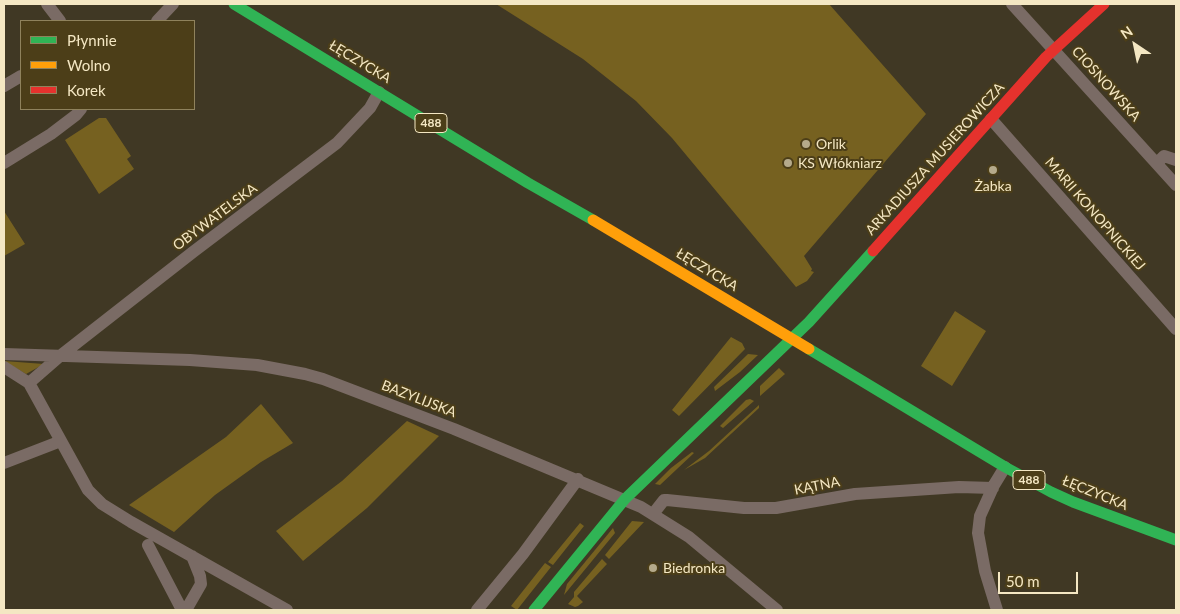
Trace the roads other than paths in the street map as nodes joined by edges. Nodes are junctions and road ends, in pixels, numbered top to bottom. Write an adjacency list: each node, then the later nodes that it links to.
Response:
1 (47, 4): 6 (street)
2 (173, 4): 7 (street)
3 (234, 4): 11 (main road, ŁĘCZYCKA / 488)
4 (1012, 4): 8 (street, CIOSNOWSKA)
5 (1104, 4): 8 (main road, ARKADIUSZA MUSIEROWICZA)
6 (59, 20)
7 (158, 20)
8 (1054, 49): 13 (main road, ARKADIUSZA MUSIEROWICZA); 16 (street, CIOSNOWSKA)
9 (20, 77): 10 (street)
10 (4, 86)
11 (379, 92): 19 (main road, ŁĘCZYCKA / 488); 21 (street, OBYWATELSKA)
12 (80, 110): 15 (street)
13 (992, 118): 18 (street, MARII KONOPNICKIEJ); 19 (main road, ARKADIUSZA MUSIEROWICZA)
14 (1176, 160): 16 (street)
15 (4, 163)
16 (1157, 163): 17 (street, CIOSNOWSKA)
17 (1176, 185)
18 (1176, 329)
19 (792, 338): 26 (main road, ŁĘCZYCKA / 488); 29 (main road, ARKADIUSZA MUSIEROWICZA)
20 (4, 354): 21 (street, BAZYLIJSKA)
21 (60, 356): 23 (street, OBYWATELSKA); 27 (street, BAZYLIJSKA)
22 (4, 367): 23 (street)
23 (29, 383): 24 (street)
24 (61, 441): 25 (street); 33 (street)
25 (4, 463)
26 (1005, 467): 28 (street); 31 (main road, ŁĘCZYCKA / 488)
27 (578, 479): 29 (street, BAZYLIJSKA); 37 (street)
28 (993, 488): 30 (street, KĄTNA); 40 (street)
29 (625, 500): 30 (street, BAZYLIJSKA); 38 (main road, ARKADIUSZA MUSIEROWICZA)
30 (653, 514): 39 (street, BAZYLIJSKA)
31 (1176, 540)
32 (148, 545): 34 (street)
33 (192, 556): 35 (street); 36 (street)
34 (182, 610)
35 (186, 610)
36 (287, 610)
37 (477, 610)
38 (534, 610)
39 (777, 610)
40 (997, 610)

